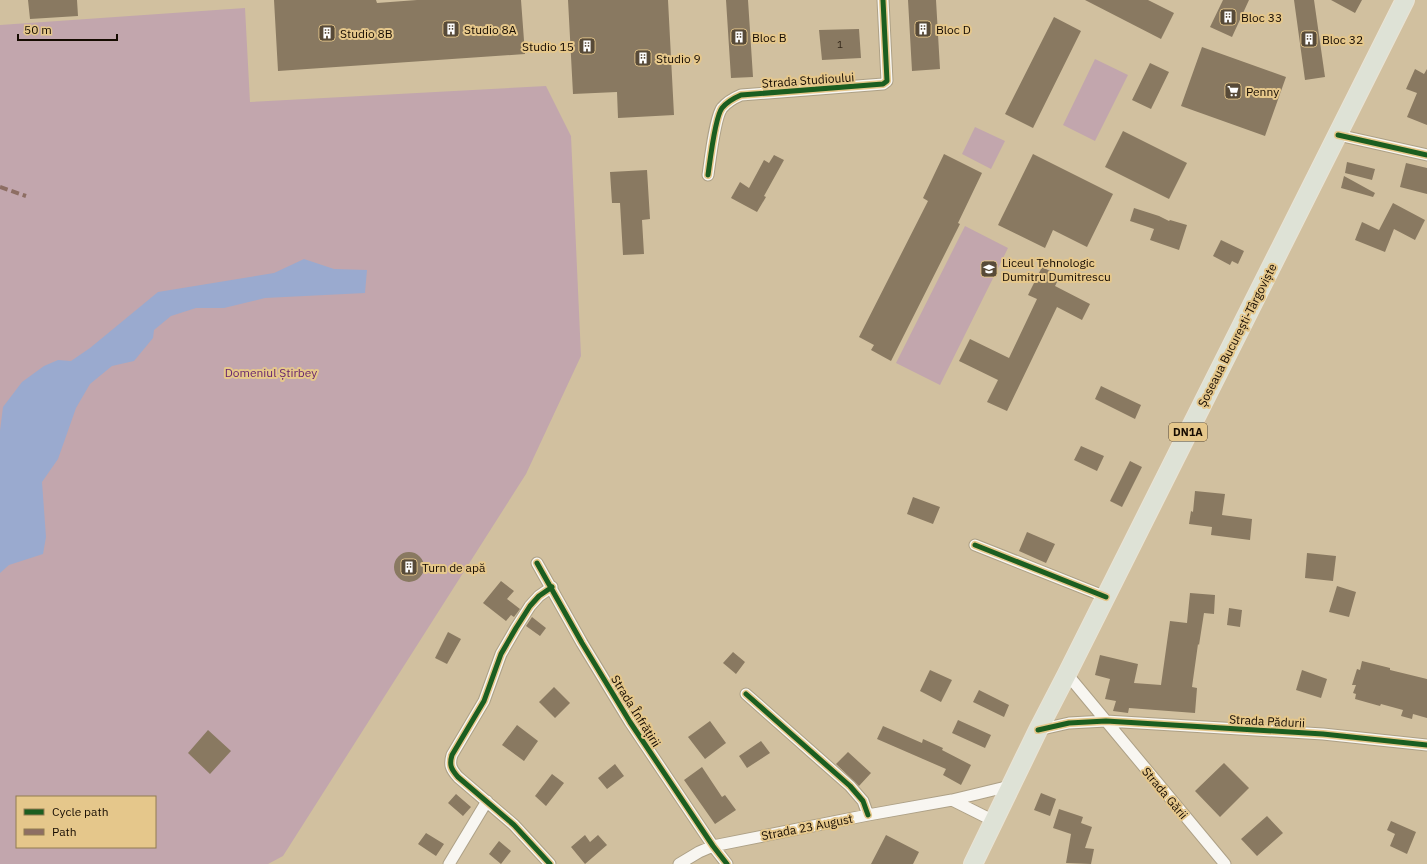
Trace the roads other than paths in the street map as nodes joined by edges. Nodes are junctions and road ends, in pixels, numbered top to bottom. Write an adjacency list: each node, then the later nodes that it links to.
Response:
1 (883, 0): 5 (street, Strada Studioului)
2 (1405, 0): 3 (main road, Șoseaua București-Târgoviște / DN1A)
3 (1338, 135): 4 (street); 9 (main road, Șoseaua București-Târgoviște / DN1A)
4 (1427, 155)
5 (708, 175)
6 (975, 546): 9 (street)
7 (537, 563): 8 (street, Strada Înfrățirii)
8 (552, 587): 17 (street); 20 (street, Strada Înfrățirii)
9 (1106, 597): 10 (main road, Șoseaua București-Târgoviște / DN1A)
10 (1067, 674): 12 (street, Strada Gării); 13 (main road, Șoseaua București-Târgoviște / DN1A)
11 (746, 694): 18 (street)
12 (1106, 721): 13 (street, Strada Pădurii); 14 (street, Strada Pădurii); 26 (street, Strada Gării)
13 (1038, 730): 15 (main road, Șoseaua București-Târgoviște / DN1A)
14 (1427, 745)
15 (1010, 786): 16 (street, Strada 23 August); 19 (main road, Șoseaua București-Târgoviște / DN1A)
16 (952, 800): 18 (street, Strada 23 August); 19 (street)
17 (487, 801): 21 (street); 22 (street)
18 (868, 815): 20 (street, Strada 23 August)
19 (994, 821): 25 (main road, Șoseaua București-Târgoviște / DN1A)
20 (713, 846): 23 (street, Strada 23 August); 24 (street, Strada Înfrățirii)
21 (449, 864)
22 (550, 864)
23 (679, 864)
24 (728, 864)
25 (973, 864)
26 (1225, 864)

